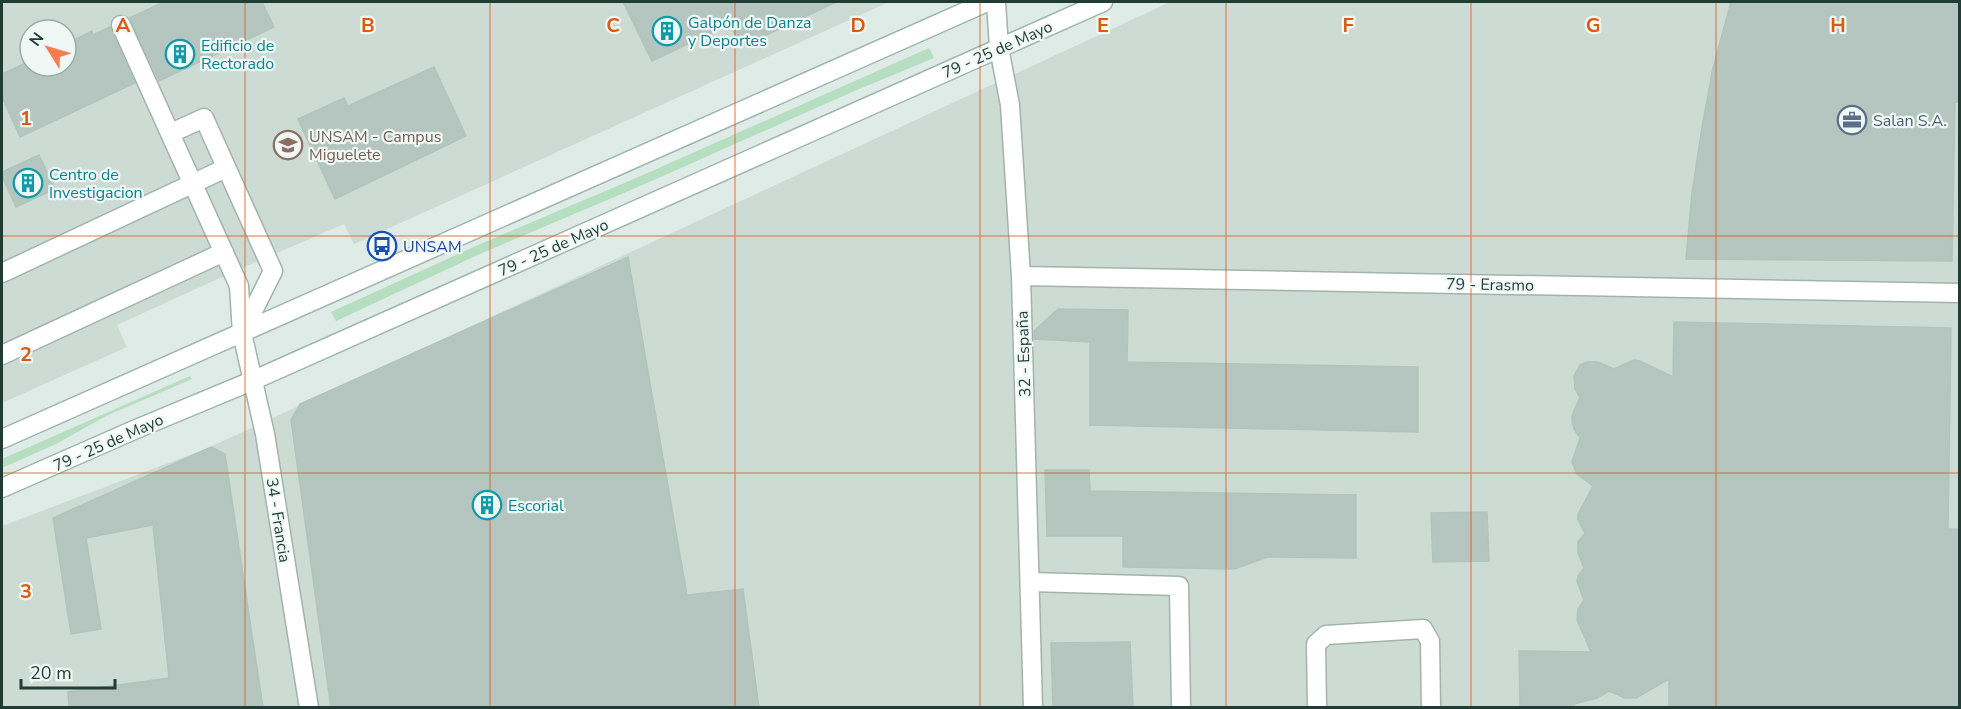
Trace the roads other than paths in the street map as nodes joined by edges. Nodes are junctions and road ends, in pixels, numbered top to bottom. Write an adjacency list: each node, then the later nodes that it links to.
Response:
1 (987, 2): 13 (main road)
2 (996, 2): 5 (main road, 32 - España)
3 (1103, 2): 5 (main road, 79 - 25 de Mayo)
4 (121, 25): 6 (main road, 34 - Francia)
5 (999, 48): 11 (main road, 32 - España); 15 (main road, 79 - 25 de Mayo)
6 (171, 133): 7 (main road); 8 (main road, 34 - Francia)
7 (226, 168): 8 (main road); 13 (main road)
8 (194, 184): 9 (main road, 34 - Francia); 10 (main road)
9 (224, 252): 13 (main road, 34 - Francia); 14 (main road)
10 (2, 273)
11 (1021, 276): 12 (main road, 79 - Erasmo); 18 (main road, 32 - España)
12 (1959, 293)
13 (242, 333): 15 (main road, 34 - Francia); 16 (main road)
14 (2, 355)
15 (254, 380): 17 (main road, 79 - 25 de Mayo); 19 (main road, 34 - Francia)
16 (2, 439)
17 (2, 488)
18 (1030, 582): 20 (main road, 32 - España); 21 (main road)
19 (309, 708)
20 (1033, 708)
21 (1182, 708)
22 (1317, 708): 23 (main road)
23 (1431, 708)

